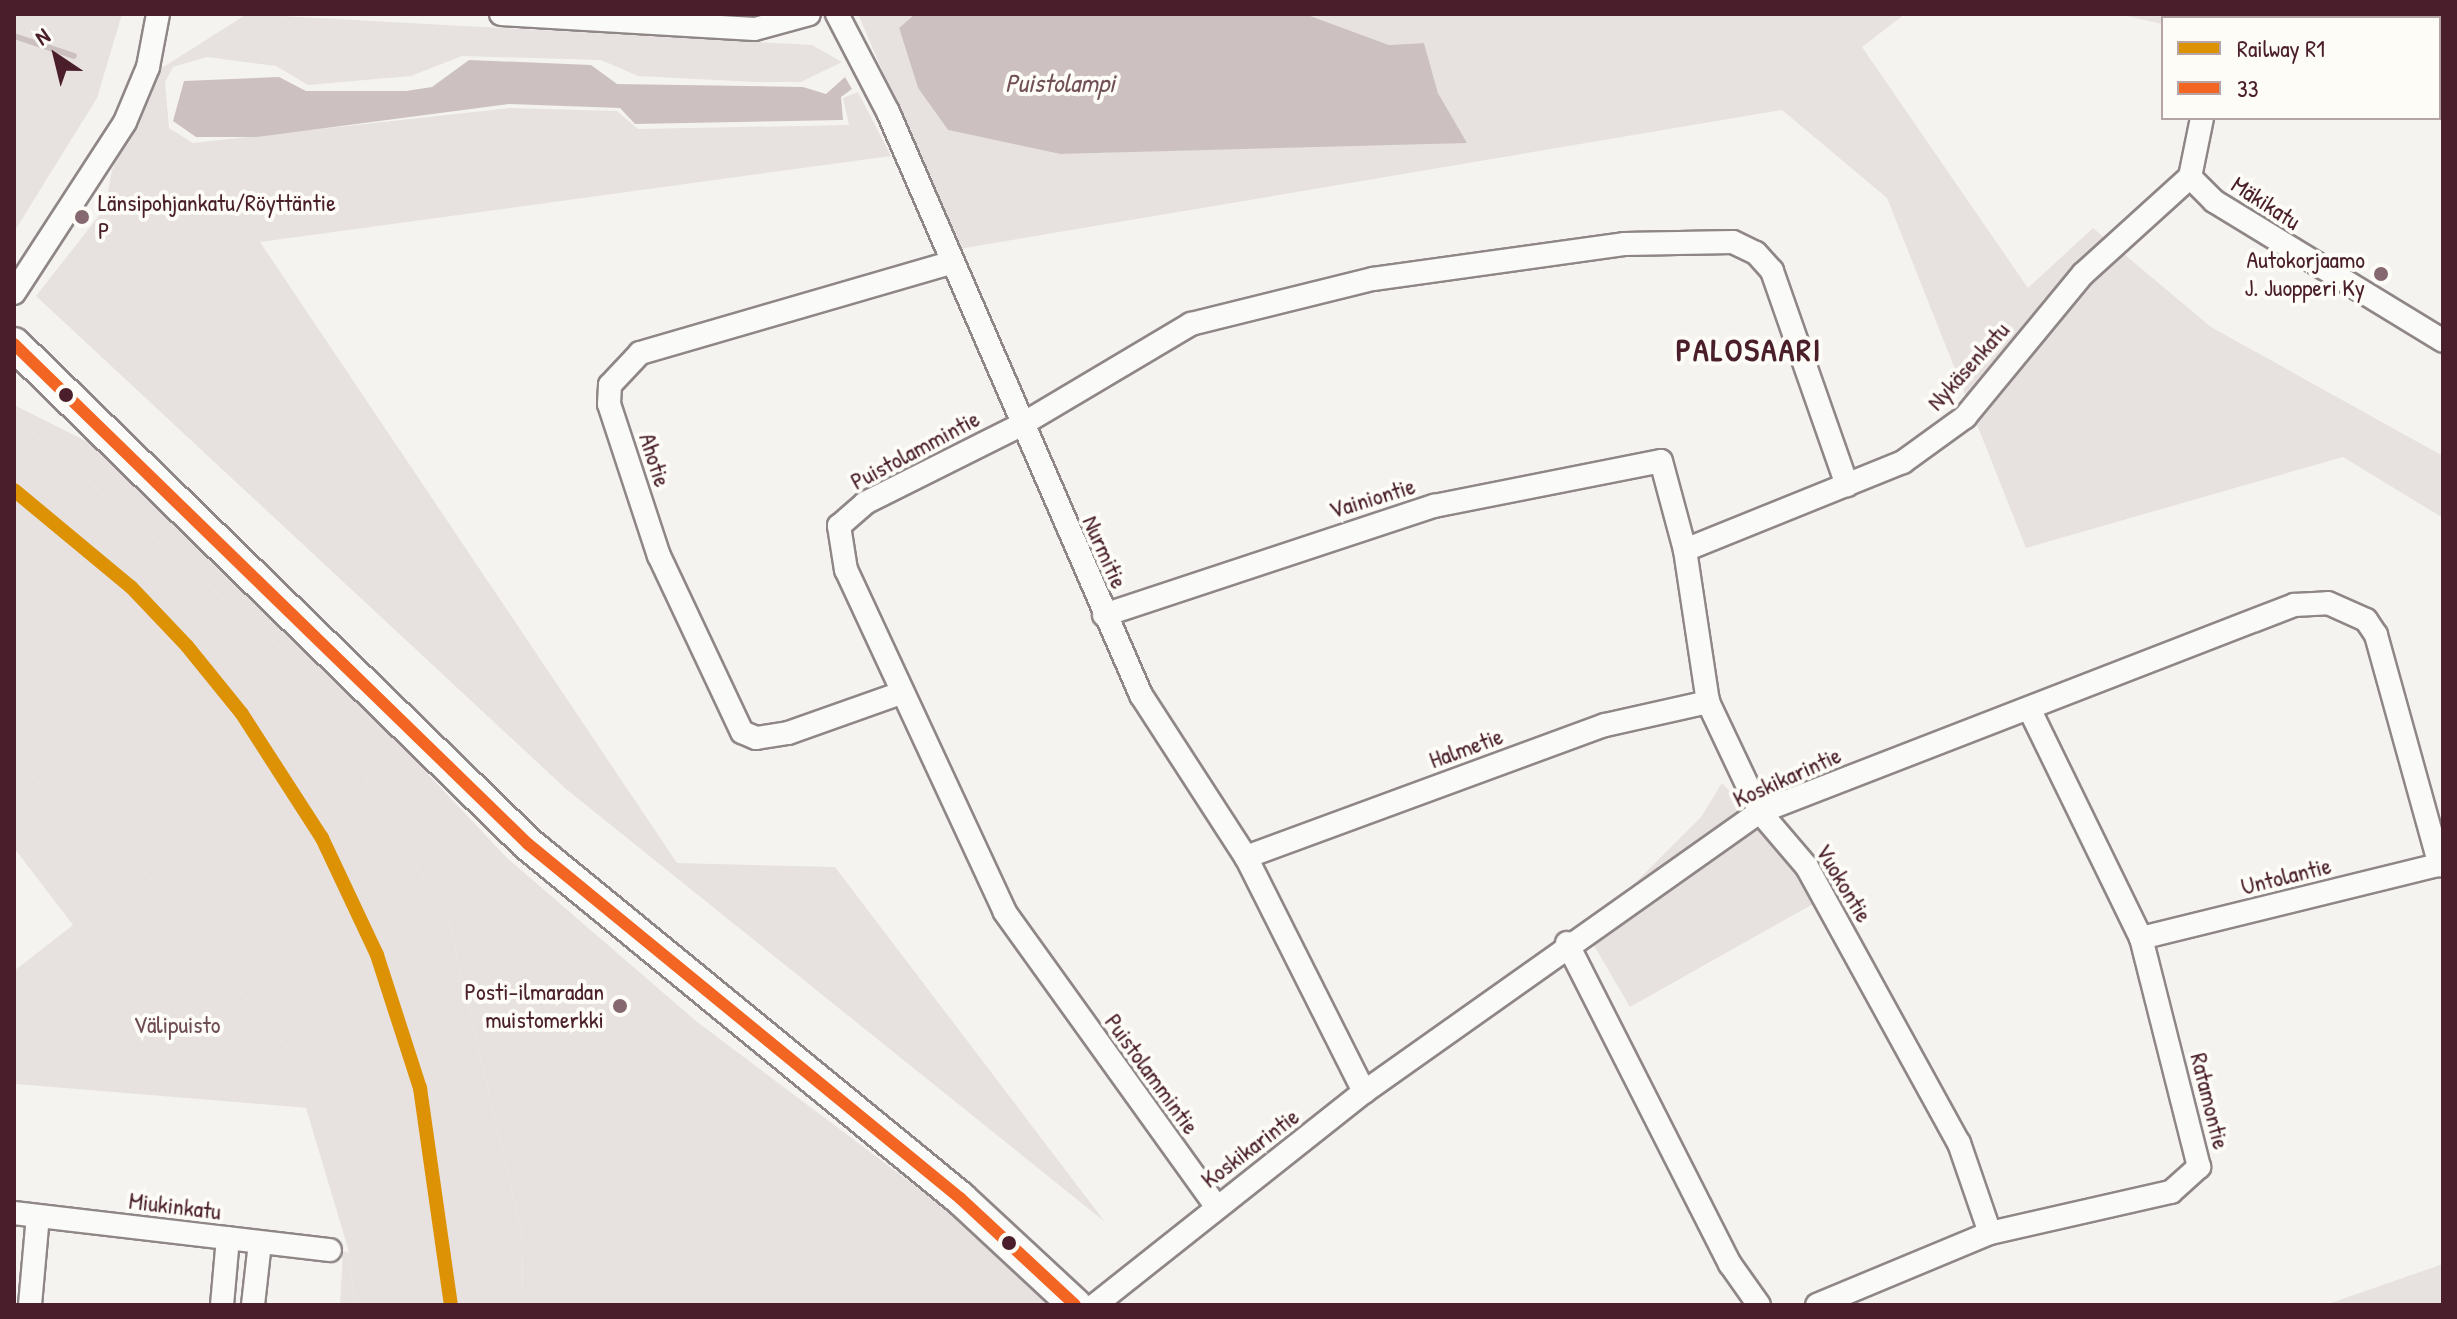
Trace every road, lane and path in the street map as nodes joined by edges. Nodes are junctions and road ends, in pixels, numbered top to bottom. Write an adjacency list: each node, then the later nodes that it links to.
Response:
1 (158, 14): 8 (street)
2 (501, 14): 3 (street)
3 (809, 14)
4 (837, 14): 7 (street, Nurmitie)
5 (2202, 120): 6 (street)
6 (2190, 177): 9 (street, Mäkikatu); 13 (street, Nykäsenkatu)
7 (950, 263): 11 (street, Nurmitie); 16 (street, Ahotie)
8 (14, 293)
9 (2443, 341)
10 (14, 344): 35 (street)
11 (1021, 425): 13 (street, Puistolammintie); 15 (street, Nurmitie); 16 (street, Puistolammintie)
12 (1661, 461): 14 (street, Vuokontie); 15 (street, Vainiontie)
13 (1847, 485): 14 (street, Nykäsenkatu)
14 (1685, 550): 17 (street, Vuokontie)
15 (1104, 615): 20 (street, Nurmitie)
16 (901, 693): 25 (street, Puistolammintie)
17 (1708, 702): 19 (street, Vuokontie); 20 (street, Halmetie)
18 (2031, 712): 19 (street, Koskikarintie); 21 (street, Koskikarintie); 22 (street, Ratamontie)
19 (1760, 812): 23 (street, Koskikarintie); 28 (street, Vuokontie)
20 (1246, 857): 24 (street, Nurmitie)
21 (2441, 865): 22 (street, Untolantie)
22 (2141, 938): 28 (street, Ratamontie)
23 (1567, 943): 24 (street, Koskikarintie); 37 (street)
24 (1364, 1092): 25 (street, Koskikarintie)
25 (1216, 1206): 36 (street, Koskikarintie)
26 (14, 1213): 27 (street, Miukinkatu)
27 (38, 1216): 29 (street, Miukinkatu); 32 (street)
28 (1990, 1233): 38 (street, Ratamontie)
29 (228, 1238): 30 (street, Miukinkatu); 33 (street)
30 (260, 1243): 31 (street, Miukinkatu); 34 (street)
31 (330, 1250)
32 (30, 1305)
33 (222, 1305)
34 (253, 1305)
35 (1075, 1305)
36 (1095, 1305)
37 (1759, 1305)
38 (1817, 1305)

